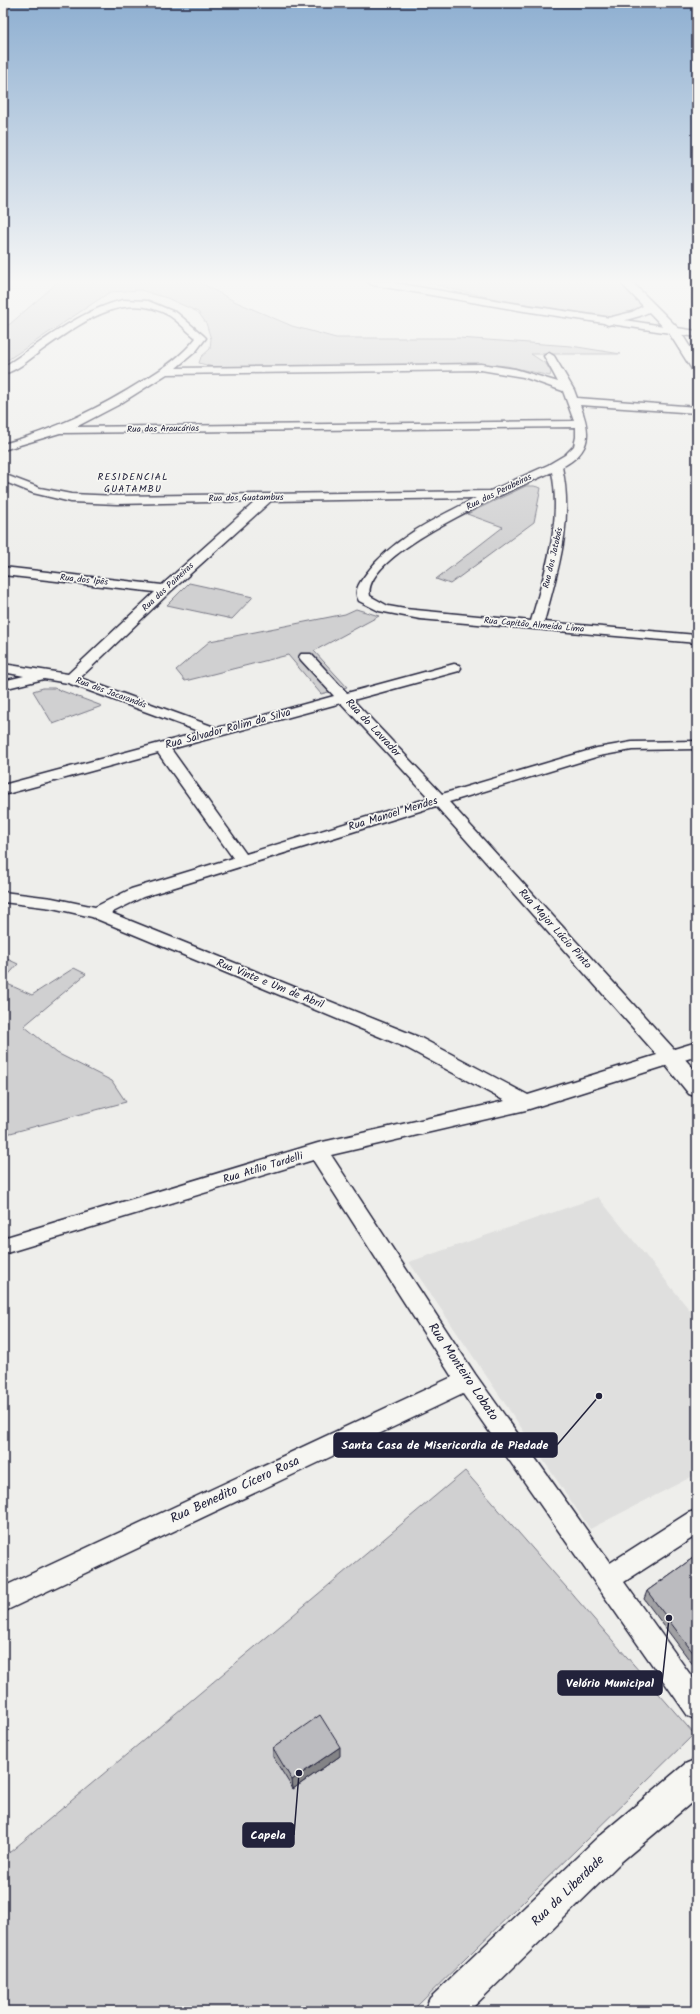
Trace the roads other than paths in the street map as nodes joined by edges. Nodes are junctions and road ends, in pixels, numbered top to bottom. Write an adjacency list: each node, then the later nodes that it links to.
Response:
1 (156, 376): 8 (street)
2 (532, 376): 4 (street)
3 (561, 376): 4 (street, Rua das Perobeiras)
4 (569, 390): 5 (street, Rua das Perobeiras)
5 (574, 402): 6 (street); 7 (street, Rua das Perobeiras)
6 (697, 410)
7 (580, 424): 8 (street, Rua das Araucárias); 10 (street, Rua das Perobeiras)
8 (58, 430): 9 (street)
9 (3, 447)
10 (556, 465): 12 (street, Rua das Perobeiras); 17 (street, Rua dos Jatobás)
11 (3, 477): 13 (street, Rua dos Guatambus)
12 (492, 494): 13 (street, Rua dos Guatambus); 16 (street, Rua das Perobeiras)
13 (267, 498): 15 (street, Rua das Paineiras)
14 (3, 571): 15 (street, Rua dos Ipês)
15 (165, 589): 23 (street, Rua das Paineiras)
16 (373, 605): 17 (street, Rua Capitão Almeida Lima)
17 (536, 626): 18 (street, Rua Capitão Almeida Lima)
18 (697, 639)
19 (306, 656): 25 (street, Rua do Lavrador)
20 (3, 668): 22 (street, Rua dos Jacarandás)
21 (454, 668): 25 (street, Rua Salvador Rolim da Silva)
22 (47, 674): 23 (street, Rua dos Jacarandás); 24 (street)
23 (71, 679): 26 (street, Rua dos Jacarandás)
24 (3, 685)
25 (345, 697): 26 (street, Rua Salvador Rolim da Silva); 30 (street, Rua do Lavrador)
26 (215, 732): 28 (street, Rua Salvador Rolim da Silva)
27 (697, 745): 30 (street, Rua Manoel Mendes)
28 (162, 747): 29 (street, Rua Salvador Rolim da Silva); 31 (street)
29 (3, 790)
30 (439, 800): 31 (street, Rua Manoel Mendes); 35 (street, Rua Major Lúcio Pinto)
31 (243, 861): 33 (street, Rua Manoel Mendes)
32 (3, 897): 33 (street, Rua Vinte e Um de Abril)
33 (97, 913): 37 (street, Rua Vinte e Um de Abril)
34 (697, 1049): 35 (street, Rua Atílio Tardelli)
35 (670, 1057): 36 (street); 37 (street, Rua Atílio Tardelli)
36 (697, 1088)
37 (526, 1103): 38 (street, Rua Atílio Tardelli)
38 (318, 1151): 39 (street, Rua Atílio Tardelli); 40 (street, Rua Monteiro Lobato)
39 (3, 1246)
40 (467, 1381): 42 (street, Rua Monteiro Lobato); 43 (street, Rua Benedito Cícero Rosa)
41 (697, 1521): 42 (street)
42 (606, 1579): 44 (street, Rua Monteiro Lobato)
43 (4, 1594)
44 (697, 1707)
45 (697, 1776): 46 (street, Rua da Liberdade)
46 (443, 2011)

